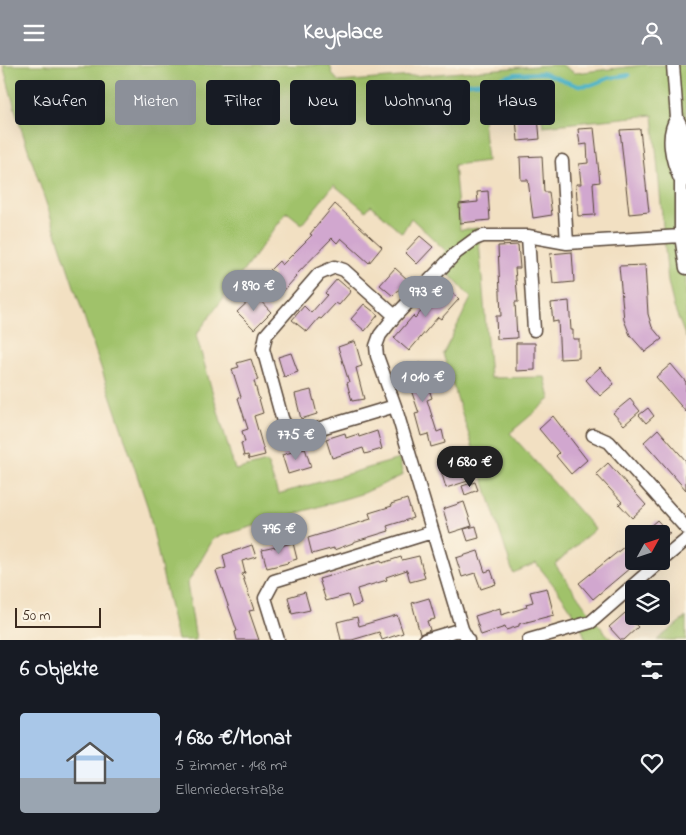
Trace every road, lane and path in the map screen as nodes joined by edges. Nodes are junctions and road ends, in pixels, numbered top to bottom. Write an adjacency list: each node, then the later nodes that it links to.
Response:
1 (674, 65): 3 (street)
2 (562, 161): 6 (street)
3 (684, 181): 5 (street)
4 (528, 236): 6 (street); 8 (street); 9 (street)
5 (681, 236): 6 (street); 7 (street)
6 (567, 243)
7 (686, 268)
8 (395, 316): 10 (street); 10 (street)
9 (534, 330)
10 (394, 406): 13 (street)
11 (593, 435): 12 (street)
12 (686, 528)
13 (432, 531): 17 (street); 18 (street)
14 (686, 540): 15 (street)
15 (670, 553)
16 (651, 570): 20 (street)
17 (465, 634): 19 (street)
18 (278, 640)
19 (426, 640)
20 (530, 640)

